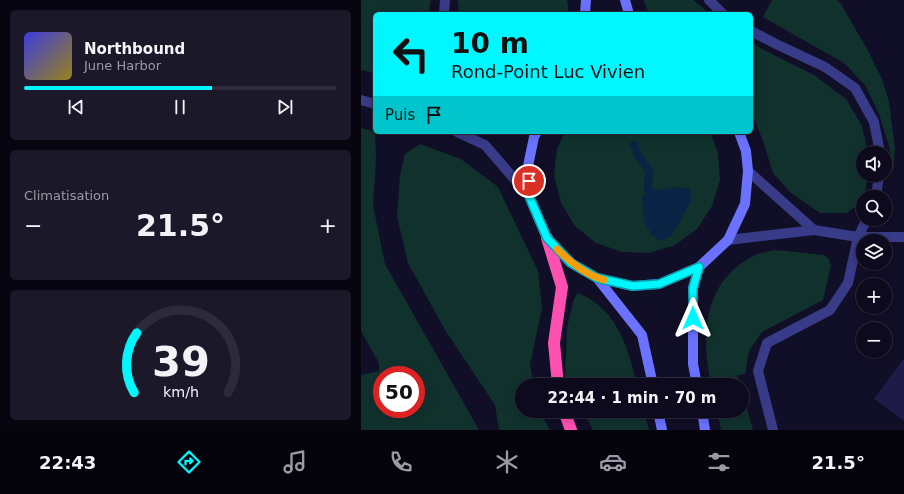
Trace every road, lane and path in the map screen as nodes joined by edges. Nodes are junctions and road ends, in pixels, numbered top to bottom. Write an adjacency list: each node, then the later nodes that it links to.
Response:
1 (445, 0): 5 (street)
2 (586, 0): 6 (main road)
3 (625, 0): 7 (main road)
4 (709, 0): 8 (street)
5 (444, 12)
6 (585, 12)
7 (628, 12)
8 (721, 12)
9 (753, 32): 15 (street)
10 (361, 100): 11 (street)
11 (373, 103)
12 (461, 134): 17 (street)
13 (536, 134): 17 (main road)
14 (740, 134): 16 (main road)
15 (879, 146)
16 (749, 171): 18 (street); 23 (main road)
17 (529, 196): 22 (main road)
18 (814, 230): 19 (street); 23 (street)
19 (856, 237)
20 (892, 237): 21 (street)
21 (904, 237)
22 (547, 238): 26 (main road); 27 (highway)
23 (728, 240): 25 (main road)
24 (856, 246): 36 (street)
25 (699, 267): 26 (main road); 29 (main road)
26 (597, 278): 28 (main road)
27 (557, 378)
28 (651, 378)
29 (696, 378)
30 (566, 418): 33 (highway)
31 (659, 418): 34 (main road)
32 (703, 418): 35 (main road)
33 (571, 430)
34 (662, 430)
35 (705, 430)
36 (773, 430)

